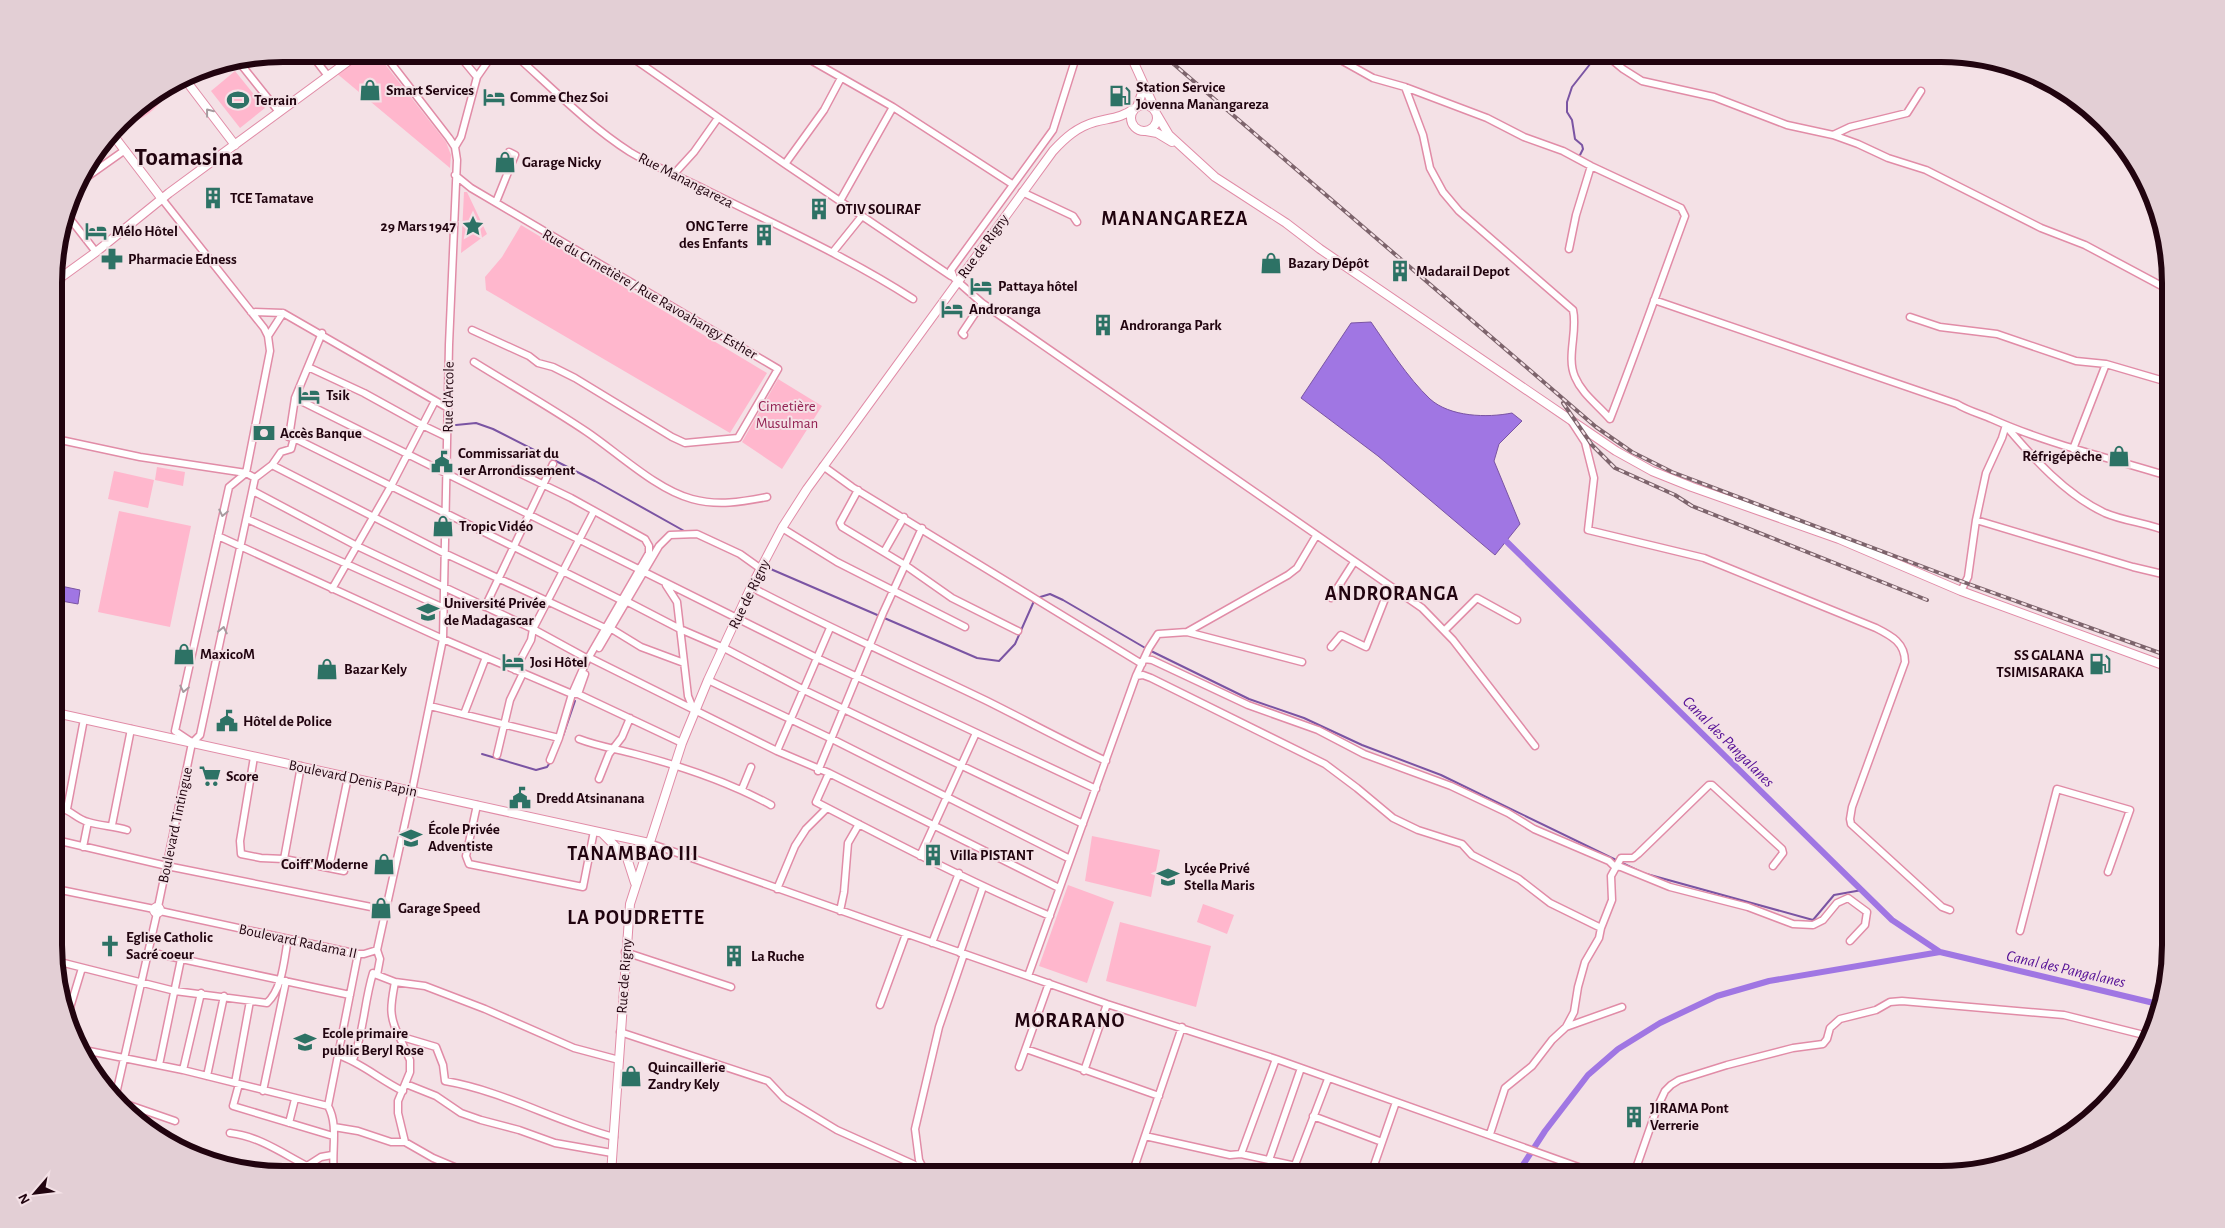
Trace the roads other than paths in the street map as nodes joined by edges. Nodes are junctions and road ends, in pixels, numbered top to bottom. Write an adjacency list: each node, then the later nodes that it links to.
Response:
1 (317, 62): 15 (street)
2 (347, 62): 15 (main road)
3 (390, 62): 32 (street)
4 (465, 62): 16 (street)
5 (487, 62): 16 (street)
6 (523, 62): 39 (street, Rue Manangareza)
7 (638, 62): 25 (street)
8 (816, 62): 17 (street)
9 (1074, 62): 40 (street)
10 (1134, 62): 14 (main road)
11 (1344, 62): 19 (street)
12 (1615, 62): 28 (street)
13 (243, 66): 23 (street)
14 (1140, 72): 22 (main road); 24 (main road)
15 (328, 76): 23 (main road)
16 (477, 77): 32 (street)
17 (841, 78): 21 (street); 35 (street)
18 (188, 84): 30 (main road, one-way to 18)
19 (1405, 87): 36 (street); 55 (street)
20 (1921, 91): 28 (street)
21 (893, 107): 40 (street); 43 (street)
22 (1136, 108): 24 (main road); 26 (main road, Rue de Rigny); 27 (main road)
23 (279, 112): 30 (main road)
24 (1156, 112): 27 (main road); 31 (main road)
25 (718, 118): 35 (street); 39 (street)
26 (1109, 120): 27 (main road); 41 (main road, Rue de Rigny)
27 (1140, 129): 31 (main road)
28 (1833, 135): 53 (street)
29 (116, 139): 33 (main road)
30 (235, 145): 42 (main road)
31 (1178, 145): 71 (main road)
32 (455, 147): 38 (street, Rue d'Arcole)
33 (125, 150): 37 (street); 42 (main road)
34 (509, 152): 44 (street)
35 (785, 164): 43 (street)
36 (1591, 166): 48 (street); 55 (street)
37 (92, 174)
38 (455, 175): 44 (street, Rue du Cimetière / Rue Ravoahangy Esther); 70 (street, Rue d'Arcole)
39 (673, 175): 50 (street, Rue Manangareza)
40 (1012, 184): 52 (street)
41 (1022, 192): 47 (street); 52 (main road, Rue de Rigny)
42 (162, 199): 49 (main road); 57 (street)
43 (840, 201): 45 (street)
44 (496, 202): 60 (street, Rue du Cimetière / Rue Ravoahangy Esther)
45 (862, 216): 50 (street); 52 (street)
46 (72, 221): 49 (street)
47 (1078, 222)
48 (1569, 250)
49 (96, 252): 51 (main road)
50 (833, 252): 54 (street, Rue Manangareza)
51 (62, 276)
52 (954, 279): 56 (street); 81 (main road, Rue de Rigny)
53 (2162, 286)
54 (913, 299)
55 (1654, 300): 73 (street)
56 (982, 303): 62 (street); 103 (street)
57 (251, 312): 58 (street); 63 (street)
58 (283, 313): 61 (street); 63 (street)
59 (1910, 317): 65 (street)
60 (472, 330)
61 (322, 333): 66 (street); 69 (street)
62 (964, 335)
63 (268, 336): 84 (street)
64 (474, 362): 91 (street)
65 (2106, 364): 67 (street); 77 (street)
66 (308, 367): 68 (street); 72 (street)
67 (2162, 380)
68 (296, 398): 75 (street); 78 (street)
69 (435, 401): 70 (street); 72 (street)
70 (448, 408): 74 (street, Rue d'Arcole)
71 (1570, 419): 124 (main road); 225 (street)
72 (422, 425): 74 (street); 78 (street)
73 (2006, 425): 77 (street); 98 (street); 101 (street)
74 (447, 437): 83 (street, Rue d'Arcole)
75 (294, 438): 80 (street); 88 (street)
76 (62, 441): 84 (street)
77 (2073, 449): 85 (street)
78 (407, 455): 83 (street); 88 (street)
79 (554, 464): 87 (street)
80 (272, 466): 86 (street); 94 (street)
81 (823, 466): 89 (street); 99 (main road, Rue de Rigny)
82 (513, 470): 87 (street)
83 (446, 471): 93 (street, Rue d'Arcole); 95 (street)
84 (246, 473): 86 (street); 102 (street, one-way to 102)
85 (2162, 474)
86 (255, 478): 90 (street, Boulevard Tintingue)
87 (542, 484): 92 (street); 95 (street)
88 (391, 486): 93 (street); 94 (street)
89 (858, 490): 96 (street); 108 (street)
90 (253, 491): 97 (street, Boulevard Tintingue); 105 (street)
91 (767, 497)
92 (594, 511): 104 (street); 115 (street)
93 (447, 512): 107 (street); 109 (street, Rue d'Arcole)
94 (373, 515): 105 (street); 109 (street)
95 (528, 515): 104 (street); 107 (street)
96 (904, 517): 100 (street); 108 (street)
97 (247, 519): 106 (street, Boulevard Tintingue); 111 (street)
98 (1976, 520): 116 (street); 124 (street)
99 (782, 528): 113 (main road, Rue de Rigny); 123 (street)
100 (922, 528): 112 (street); 147 (street)
101 (2162, 529)
102 (218, 536): 106 (street); 172 (street, one-way to 172)
103 (1316, 536): 110 (street); 139 (street)
104 (578, 540): 114 (street); 115 (street)
105 (357, 546): 111 (street); 121 (street)
106 (241, 547): 122 (street); 172 (street, Boulevard Tintingue, one-way to 106)
107 (515, 547): 114 (street); 117 (street)
108 (884, 552): 112 (street)
109 (444, 553): 117 (street); 121 (street, Rue d'Arcole)
110 (1354, 562): 119 (street); 125 (street)
111 (348, 563): 122 (street); 129 (street)
112 (905, 565): 123 (street); 138 (street)
113 (761, 569): 115 (street); 120 (main road, Rue de Rigny)
114 (563, 571): 126 (street); 127 (street)
115 (640, 571): 118 (street); 126 (street)
116 (2162, 574)
117 (500, 577): 127 (street); 128 (street)
118 (665, 584): 130 (street); 136 (street)
119 (1390, 586): 137 (street); 143 (street)
120 (751, 587): 130 (main road, Rue de Rigny); 134 (street)
121 (445, 588): 128 (street); 129 (street, Rue d'Arcole)
122 (332, 589): 140 (street)
123 (893, 590): 132 (street); 141 (street)
124 (1961, 591): 150 (main road)
125 (1331, 598)
126 (624, 600): 133 (street); 136 (street)
127 (547, 601): 133 (street); 135 (street)
128 (485, 607): 135 (street)
129 (444, 608): 140 (street, Rue d'Arcole)
130 (737, 619): 142 (main road, Rue de Rigny); 145 (street)
131 (1517, 620): 137 (street)
132 (965, 627)
133 (607, 628): 146 (street); 149 (street)
134 (830, 628): 141 (street); 145 (street)
135 (533, 629): 146 (street); 151 (street)
136 (680, 629): 142 (street); 149 (street)
137 (1444, 630): 174 (street)
138 (1018, 631)
139 (1187, 632): 147 (street); 148 (street)
140 (443, 639): 144 (street); 158 (street, Rue d'Arcole)
141 (869, 646): 154 (street); 180 (street)
142 (724, 648): 155 (main road, Rue de Rigny); 156 (street)
143 (1331, 648)
144 (486, 657): 151 (street); 162 (street)
145 (817, 658): 154 (street); 156 (street)
146 (590, 659): 157 (street); 160 (street)
147 (1143, 660): 153 (street); 211 (street)
148 (1302, 662)
149 (684, 663): 160 (street)
150 (2162, 665)
151 (515, 670): 152 (street)
152 (523, 673): 157 (street); 166 (street)
153 (1136, 676): 180 (street); 228 (street)
154 (857, 677): 159 (street); 168 (street)
155 (708, 680): 160 (main road, Rue de Rigny); 165 (street)
156 (804, 690): 159 (street); 165 (street)
157 (575, 694): 163 (street); 169 (street)
158 (430, 706): 162 (street); 191 (street, Rue d'Arcole)
159 (845, 710): 171 (street); 182 (street)
160 (694, 711): 173 (main road, Rue de Rigny); 176 (street)
161 (62, 714): 164 (main road, Boulevard Denis Papin)
162 (464, 714): 166 (street)
163 (630, 718): 173 (street); 175 (street)
164 (84, 719): 167 (main road, Boulevard Denis Papin); 197 (street)
165 (791, 719): 171 (street); 176 (street)
166 (505, 723): 169 (street); 177 (street)
167 (131, 729): 172 (main road, Boulevard Denis Papin); 201 (street)
168 (976, 733): 182 (street); 190 (street)
169 (559, 738): 179 (street)
170 (579, 739): 175 (street)
171 (832, 739): 185 (street); 192 (street)
172 (192, 743): 178 (main road, Boulevard Denis Papin); 212 (street, Boulevard Tintingue)
173 (682, 743): 183 (main road, Rue de Rigny)
174 (1535, 746)
175 (614, 749): 183 (street); 188 (street)
176 (776, 751): 185 (street)
177 (497, 755)
178 (254, 757): 181 (main road, Boulevard Denis Papin); 209 (street)
179 (550, 760)
180 (1106, 761): 190 (street)
181 (301, 766): 187 (main road, Boulevard Denis Papin); 209 (street)
182 (961, 766): 192 (street); 200 (street)
183 (675, 767): 189 (street); 206 (main road, Rue de Rigny)
184 (751, 767): 189 (street)
185 (818, 770): 186 (street)
186 (829, 773): 195 (street); 202 (street)
187 (348, 777): 191 (main road, Boulevard Denis Papin); 214 (street)
188 (599, 779)
189 (742, 789): 194 (street)
190 (1096, 789): 200 (street)
191 (412, 791): 193 (main road, Boulevard Denis Papin); 224 (street, Rue d'Arcole)
192 (947, 797): 202 (street); 210 (street)
193 (477, 805): 204 (main road, Boulevard Denis Papin); 204 (street)
194 (770, 805)
195 (827, 808): 199 (street); 221 (street)
196 (62, 809): 197 (street)
197 (67, 809): 198 (street)
198 (88, 822): 201 (street); 207 (street)
199 (859, 824): 208 (street); 226 (street)
200 (1083, 824): 210 (street)
201 (112, 825): 203 (street)
202 (934, 825): 208 (street); 220 (street)
203 (127, 830)
204 (597, 831): 206 (main road, Boulevard Denis Papin); 218 (main road)
205 (62, 842): 207 (street)
206 (649, 843): 218 (main road, Rue de Rigny); 221 (street)
207 (83, 847): 212 (street)
208 (920, 856): 217 (street)
209 (284, 859): 214 (street)
210 (1070, 859): 220 (street)
211 (1616, 864): 213 (street); 228 (street); 232 (street)
212 (167, 866): 223 (street, Boulevard Tintingue); 224 (street)
213 (1773, 866)
214 (329, 868): 215 (street)
215 (344, 871)
216 (2108, 872): 229 (street)
217 (959, 873): 219 (street); 233 (street)
218 (636, 884): 236 (main road, Rue de Rigny)
219 (983, 887): 227 (street); 237 (street)
220 (1060, 888): 227 (street)
221 (777, 889): 226 (street)
222 (62, 890): 223 (street, Boulevard Radama II)
223 (157, 910): 231 (street, Boulevard Radama II); 235 (street, Boulevard Tintingue)
224 (386, 910): 234 (street, Rue d'Arcole)
225 (1950, 910)
226 (840, 911): 230 (street)
227 (1050, 916): 243 (street)
228 (1600, 928): 259 (street)
229 (2020, 931)
230 (906, 934): 233 (street); 256 (street)
231 (288, 939): 238 (street, Boulevard Radama II); 244 (street)
232 (1850, 941)
233 (932, 943): 237 (street)
234 (377, 950): 238 (street, Boulevard Radama II); 242 (street, Rue d'Arcole)
235 (149, 952): 239 (street); 245 (street, Boulevard Tintingue)
236 (625, 952): 248 (street); 260 (main road, Rue de Rigny)
237 (962, 953): 243 (street); 306 (street)
238 (358, 954): 251 (street)
239 (181, 959): 244 (street); 249 (street)
240 (63, 963): 241 (street)
241 (82, 968): 245 (street); 255 (street)
242 (377, 975): 246 (street); 268 (street)
243 (1028, 976): 247 (street)
244 (283, 980): 251 (street); 253 (street); 280 (street)
245 (140, 982): 249 (street); 266 (street, Boulevard Tintingue)
246 (395, 982): 262 (street); 269 (street)
247 (1049, 983): 254 (street); 263 (street)
248 (731, 987)
249 (175, 991): 250 (street); 270 (street)
250 (201, 993): 252 (street); 273 (street)
251 (350, 994): 265 (street)
252 (224, 996): 253 (street); 275 (street)
253 (250, 1001): 277 (street)
254 (1107, 1004): 258 (street); 274 (street)
255 (71, 1005)
256 (880, 1005)
257 (1622, 1007): 259 (street)
258 (1182, 1027): 267 (street); 281 (street)
259 (1566, 1027): 291 (street)
260 (620, 1032): 269 (main road, Rue de Rigny); 305 (street)
261 (2143, 1035): 311 (street)
262 (399, 1036): 278 (street); 293 (street)
263 (1026, 1049): 271 (street); 274 (street)
264 (90, 1051): 266 (street)
265 (338, 1055): 268 (street); 285 (street)
266 (123, 1057): 270 (street); 279 (street, Boulevard Tintingue)
267 (1276, 1059): 272 (street); 298 (street)
268 (353, 1060): 278 (street)
269 (619, 1060): 293 (main road, Rue de Rigny)
270 (159, 1065): 273 (street)
271 (1019, 1067)
272 (1301, 1068): 276 (street); 300 (street)
273 (182, 1070): 275 (street)
274 (1084, 1071): 281 (street)
275 (207, 1076): 277 (street)
276 (1328, 1079): 283 (street); 286 (street)
277 (237, 1084): 280 (street); 288 (street)
278 (404, 1088): 295 (street); 297 (street)
279 (117, 1090)
280 (263, 1091): 282 (street)
281 (1159, 1096): 294 (street)
282 (295, 1099): 285 (street); 288 (street)
283 (1396, 1102): 291 (street); 296 (street)
284 (133, 1106): 287 (street)
285 (328, 1106): 289 (street)
286 (1313, 1116): 296 (street); 301 (street)
287 (175, 1121)
288 (288, 1123): 292 (street)
289 (334, 1127): 292 (street); 295 (street)
290 (230, 1133): 299 (street)
291 (1490, 1134): 310 (street)
292 (333, 1136): 299 (street)
293 (614, 1136): 297 (main road, Rue de Rigny)
294 (1145, 1136): 298 (street); 307 (street)
295 (405, 1142): 303 (street)
296 (1382, 1142): 309 (street)
297 (612, 1153): 304 (main road, Rue de Rigny)
298 (1242, 1154): 300 (street)
299 (332, 1155): 302 (street)
300 (1269, 1160): 301 (street)
301 (1295, 1165): 308 (street)
302 (333, 1166)
303 (452, 1166)
304 (611, 1166)
305 (912, 1166)
306 (922, 1166)
307 (1134, 1166)
308 (1299, 1166)
309 (1373, 1166)
310 (1575, 1166)
311 (1637, 1166)

